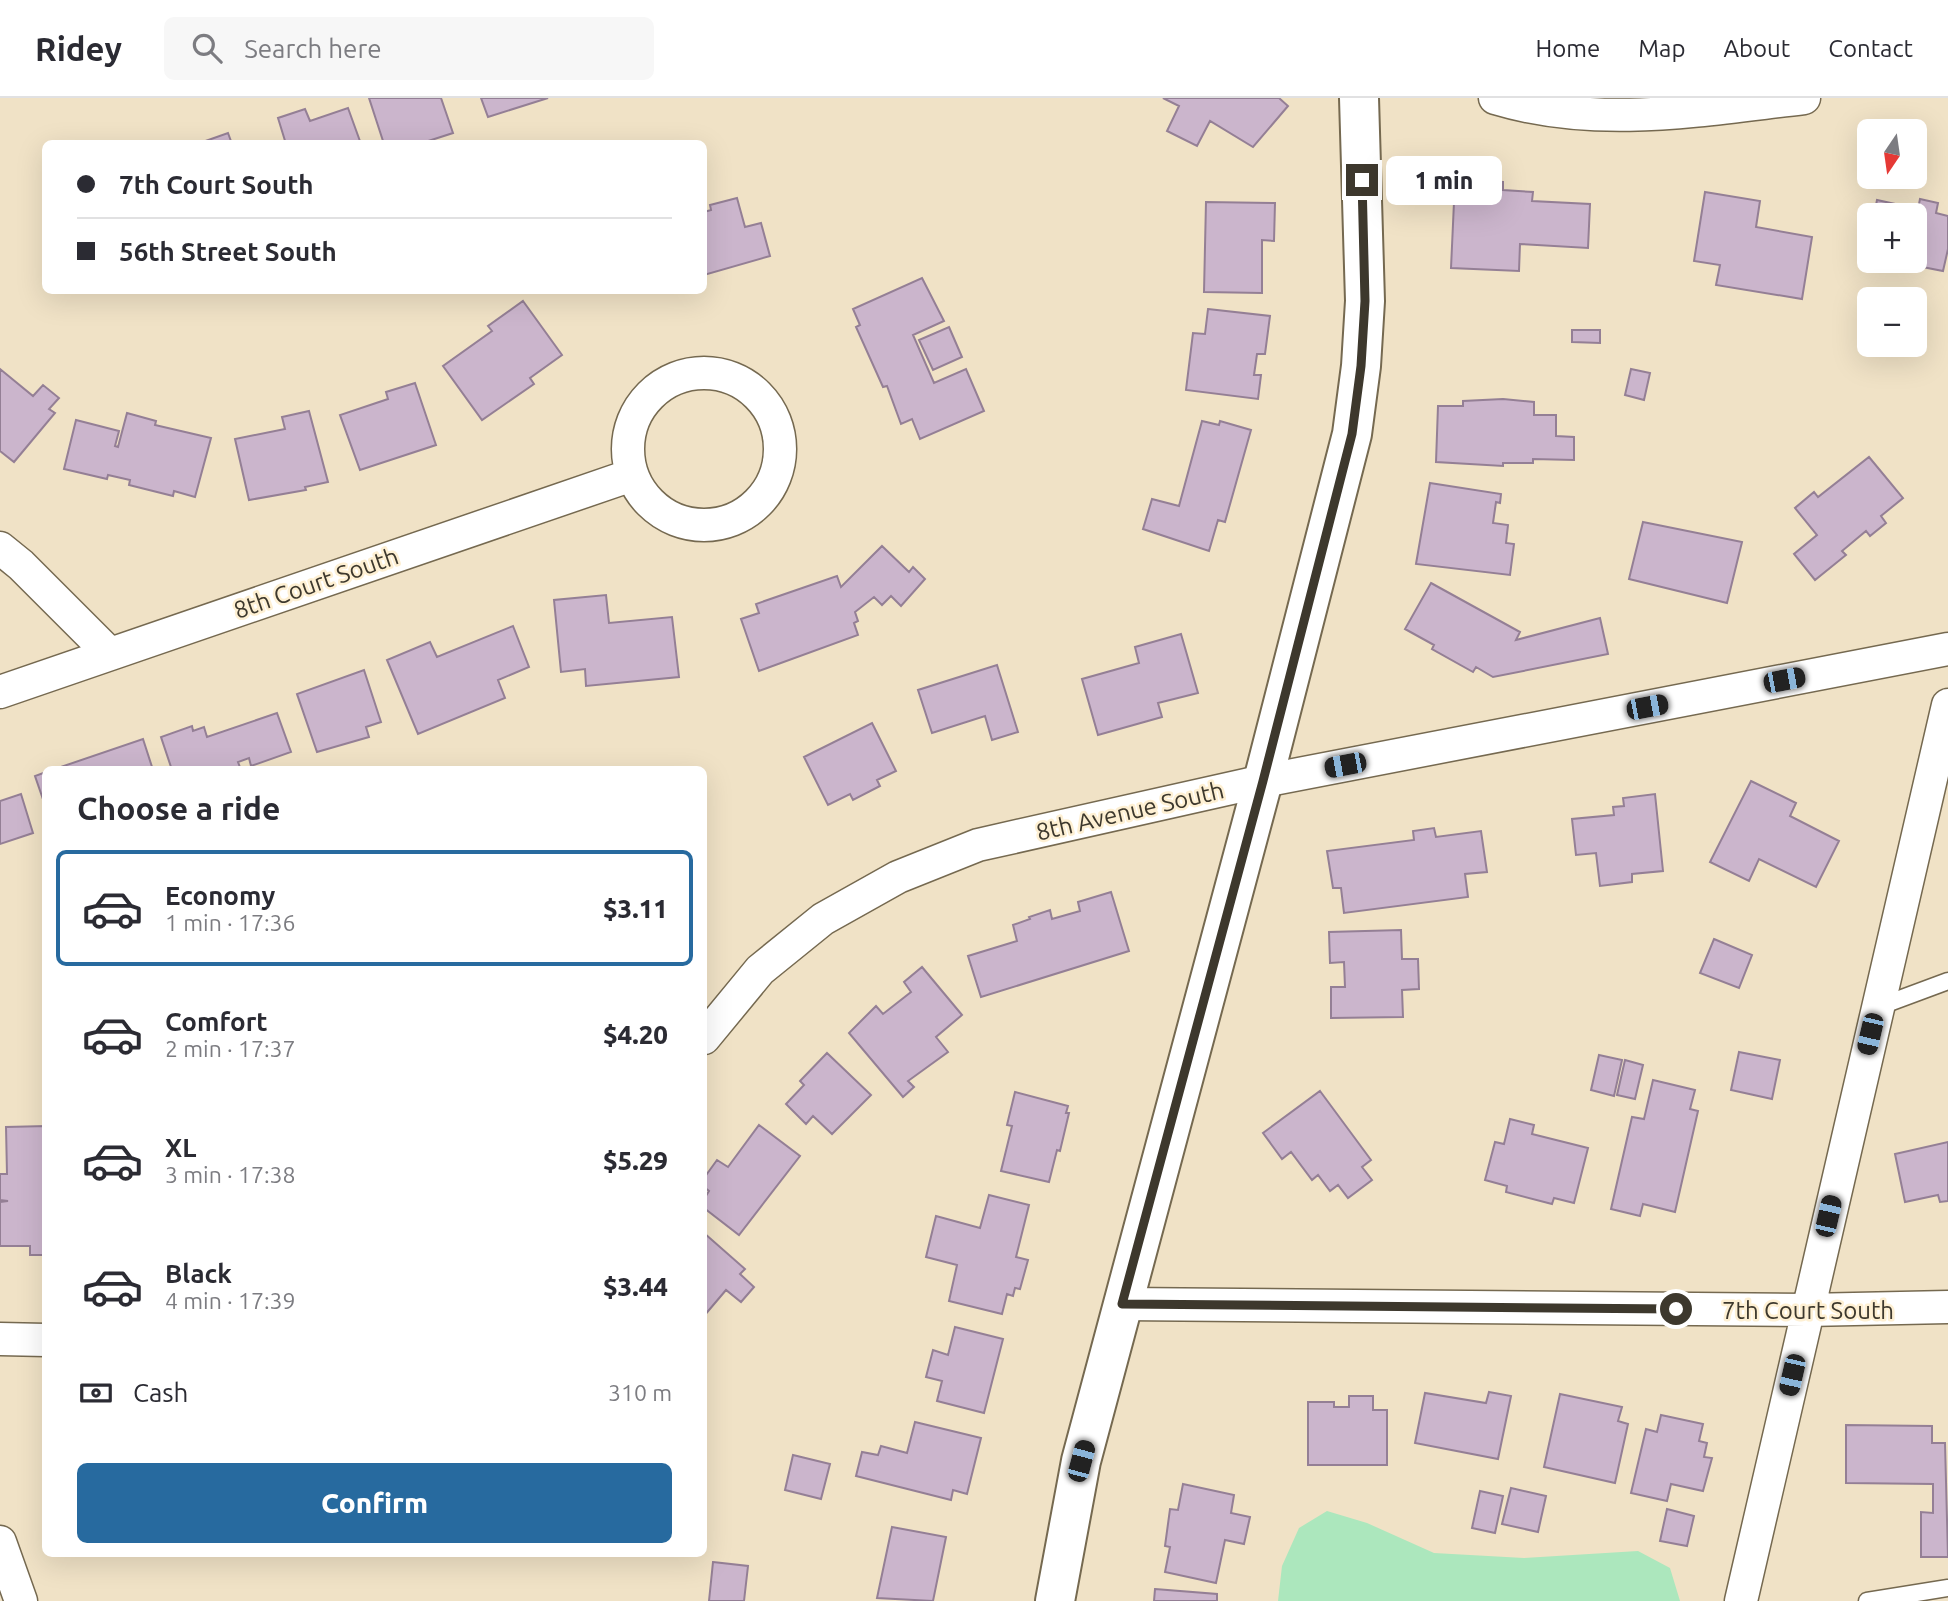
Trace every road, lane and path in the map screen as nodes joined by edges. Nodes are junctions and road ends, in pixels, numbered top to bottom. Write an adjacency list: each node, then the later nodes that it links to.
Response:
1 (1359, 98): 10 (street)
2 (1495, 98): 3 (street)
3 (1804, 98)
4 (632, 475): 4 (street); 7 (street, 8th Court South)
5 (0, 548): 7 (street)
6 (1948, 649): 10 (street, 8th Avenue South)
7 (109, 653): 8 (street, 8th Court South)
8 (0, 692)
9 (1948, 705): 12 (street)
10 (1263, 781): 13 (street, 8th Avenue South); 14 (street)
11 (1948, 981): 12 (lane)
12 (1875, 1008): 16 (street)
13 (707, 1034)
14 (1122, 1304): 16 (street, 7th Court South); 22 (street)
15 (1948, 1307): 16 (street, 7th Court South)
16 (1807, 1310): 23 (street)
17 (0, 1339): 18 (street)
18 (42, 1340)
19 (0, 1542): 21 (street)
20 (1948, 1588): 24 (lane)
21 (21, 1601)
22 (1055, 1601)
23 (1741, 1601)
24 (1867, 1601)

